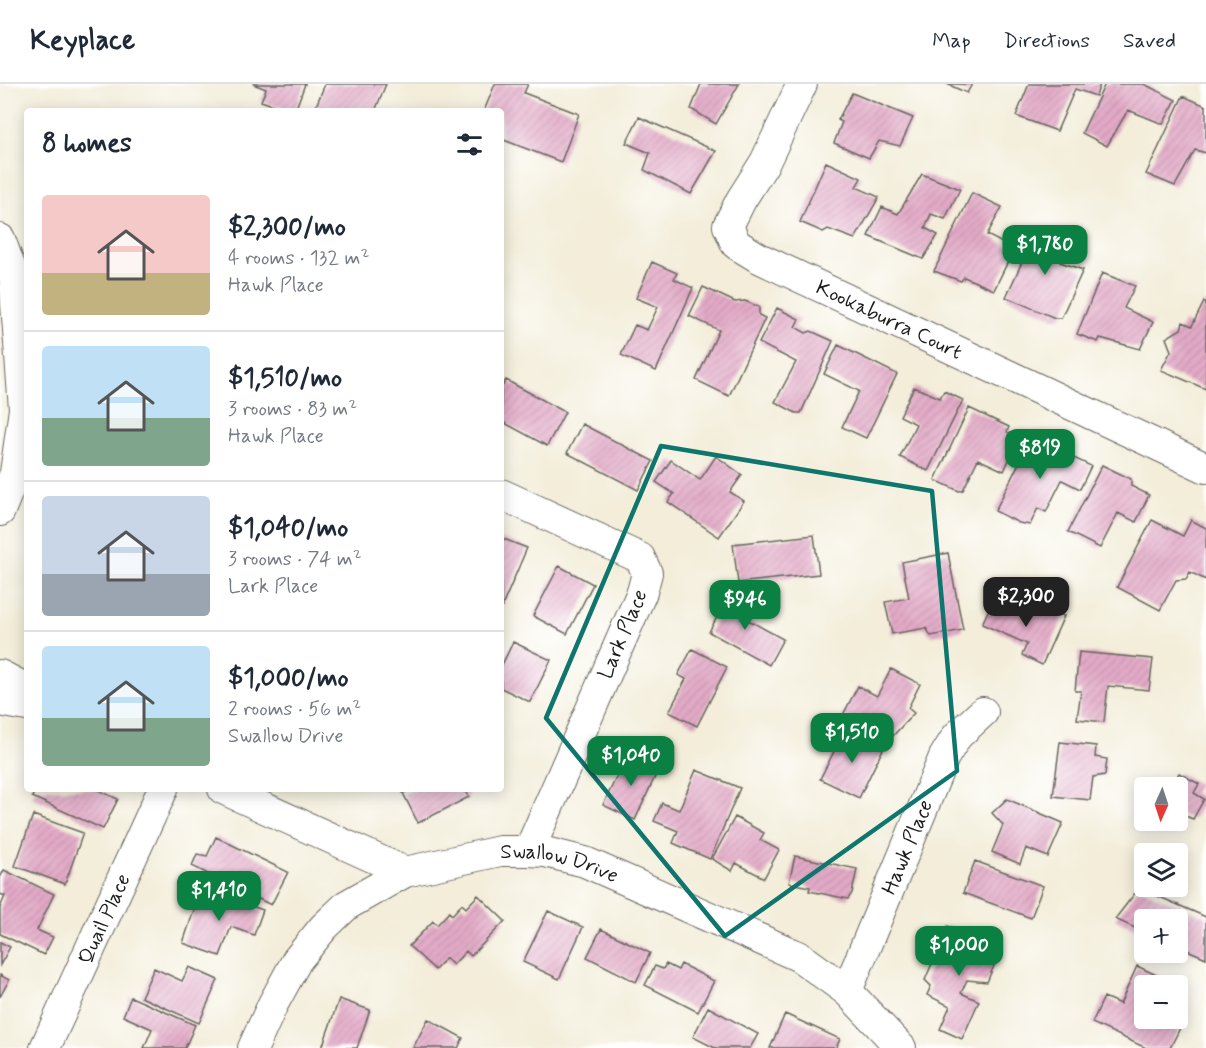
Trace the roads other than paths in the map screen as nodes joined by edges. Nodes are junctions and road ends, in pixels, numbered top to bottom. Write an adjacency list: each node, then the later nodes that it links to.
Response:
1 (802, 84): 3 (street, Kookaburra Court)
2 (0, 239): 5 (street)
3 (1206, 468)
4 (504, 495): 13 (street, Lark Place)
5 (0, 511)
6 (0, 675): 7 (street)
7 (24, 687)
8 (0, 701): 9 (street)
9 (24, 705)
10 (983, 712): 15 (street, Hawk Place)
11 (162, 792): 16 (street, Quail Place)
12 (230, 792): 14 (street)
13 (529, 851): 14 (street, Swallow Drive); 15 (street, Swallow Drive)
14 (405, 872): 17 (street, Swallow Drive)
15 (847, 991): 18 (street, Swallow Drive)
16 (45, 1048)
17 (253, 1048)
18 (901, 1048)

